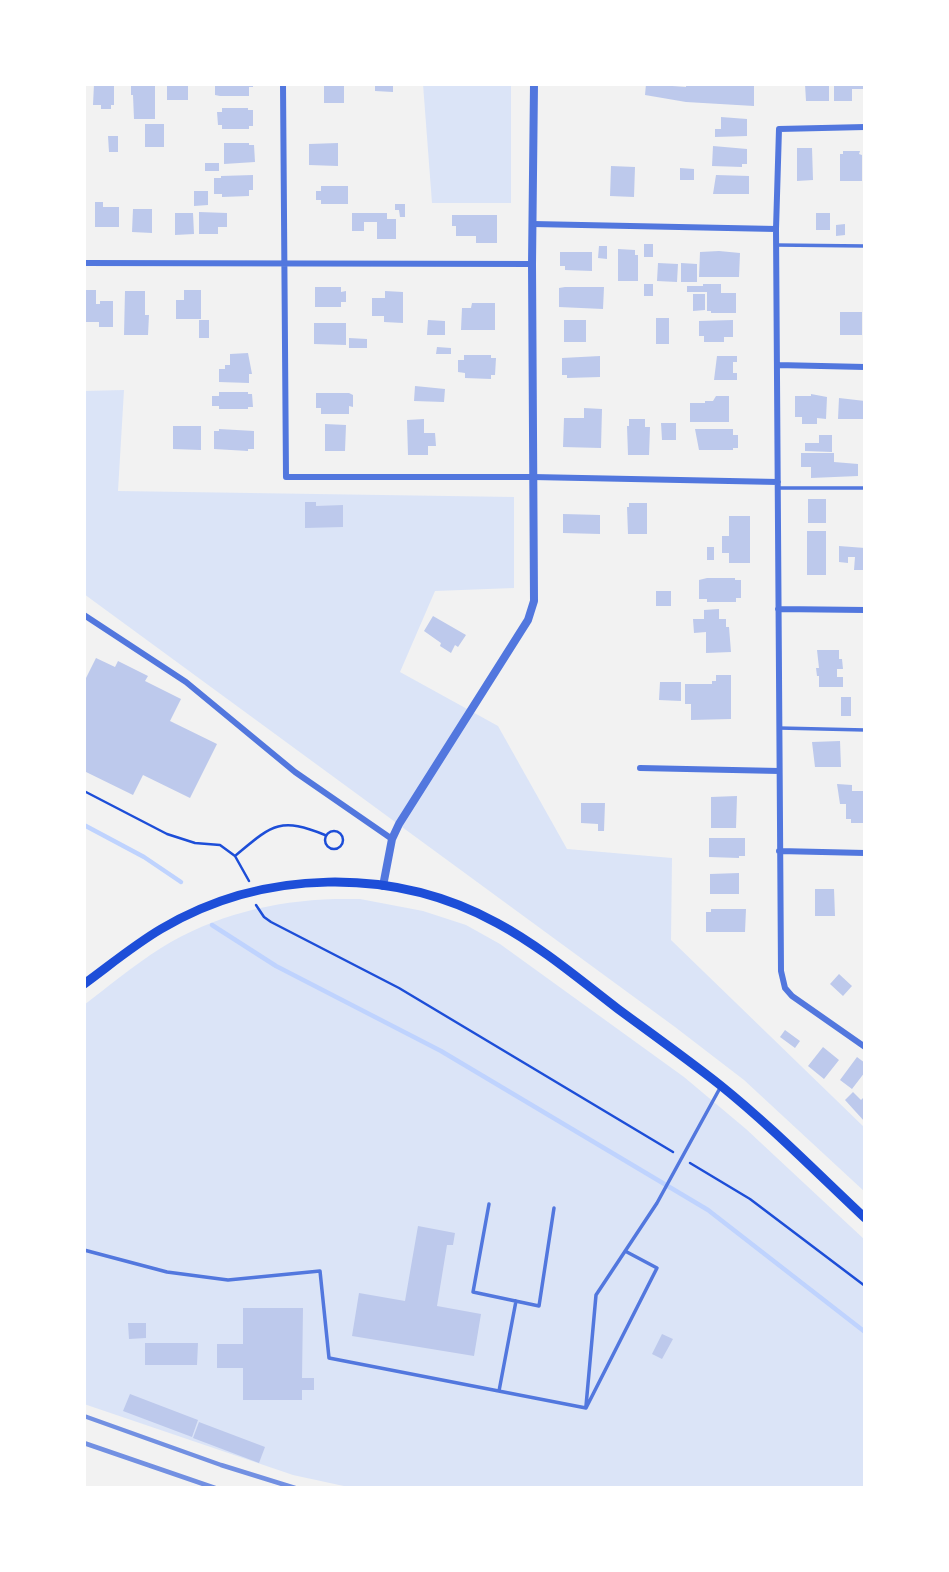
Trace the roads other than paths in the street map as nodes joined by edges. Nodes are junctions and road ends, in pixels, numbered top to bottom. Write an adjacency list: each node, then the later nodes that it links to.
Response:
1 (283, 84): 10 (street)
2 (534, 84): 4 (street)
3 (865, 127): 5 (street)
4 (533, 224): 5 (street); 9 (street)
5 (776, 229): 6 (street)
6 (776, 245): 7 (lane); 11 (street)
7 (865, 246)
8 (84, 263): 10 (street)
9 (532, 264): 10 (street); 13 (street)
10 (283, 265): 13 (street)
11 (777, 365): 12 (street); 14 (street)
12 (865, 366)
13 (533, 477): 14 (street); 23 (street)
14 (778, 485): 15 (lane); 16 (street)
15 (865, 488)
16 (778, 609): 17 (street); 19 (street)
17 (865, 610)
18 (85, 619): 23 (street)
19 (779, 728): 20 (lane); 22 (street)
20 (865, 730)
21 (640, 768): 22 (street)
22 (779, 771): 24 (street)
23 (392, 839): 26 (street)
24 (779, 851): 25 (street); 28 (street)
25 (865, 853)
26 (383, 887): 27 (main road); 29 (main road)
27 (86, 979)
28 (865, 1047)
29 (721, 1087): 32 (main road); 34 (lane)
30 (489, 1204): 35 (lane)
31 (554, 1209): 35 (lane)
32 (865, 1218)
33 (84, 1250): 36 (lane)
34 (625, 1251): 37 (lane); 37 (lane)
35 (516, 1301): 36 (lane)
36 (499, 1391): 37 (lane)
37 (586, 1408)

